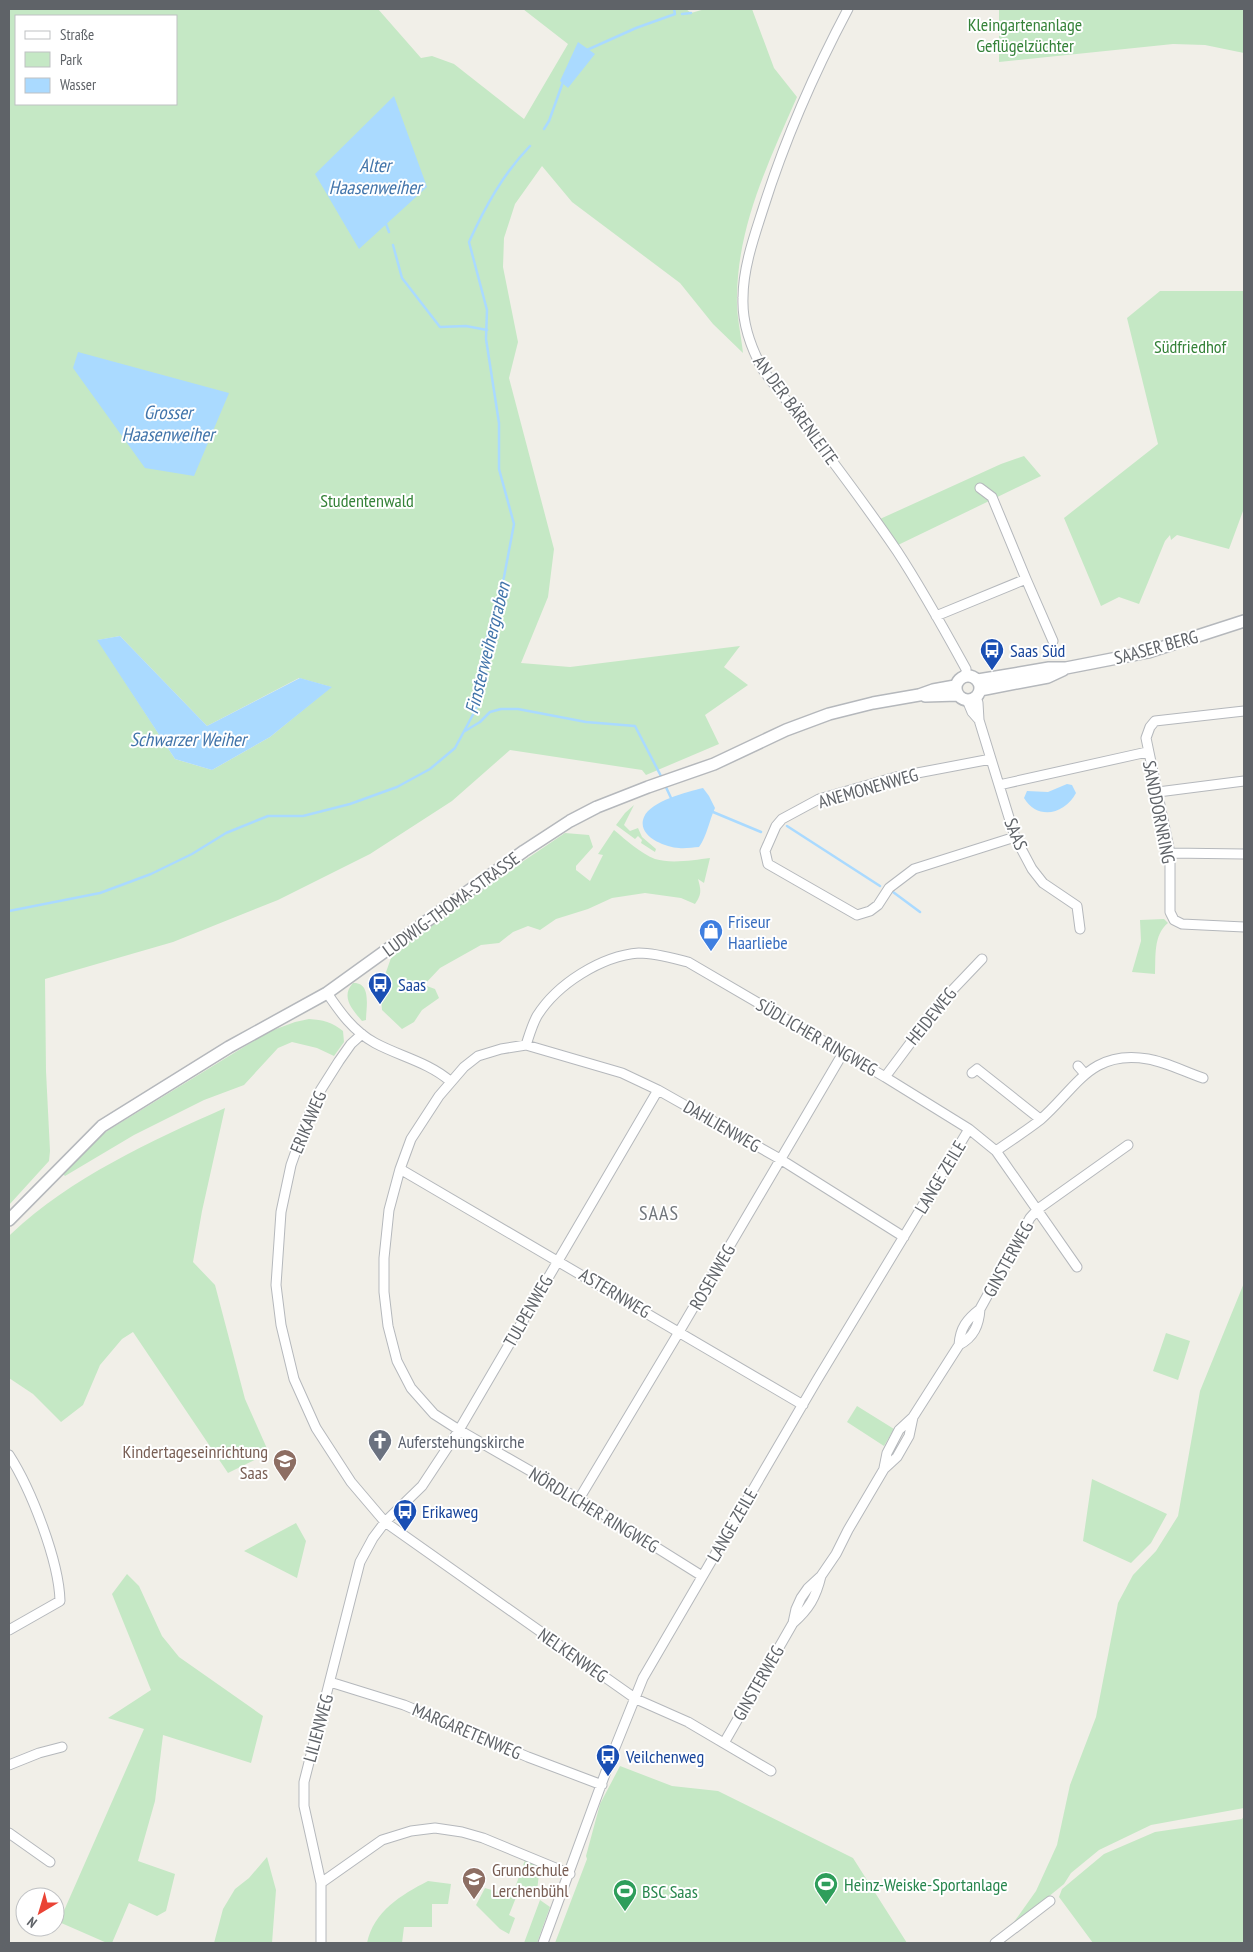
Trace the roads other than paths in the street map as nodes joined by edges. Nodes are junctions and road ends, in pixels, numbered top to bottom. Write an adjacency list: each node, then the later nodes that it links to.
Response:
1 (848, 9): 4 (street, AN DER BÄRENLEITE)
2 (980, 488): 3 (street)
3 (1026, 579): 4 (street); 6 (street)
4 (936, 616): 7 (street, AN DER BÄRENLEITE)
5 (1244, 621): 8 (street, SAASER BERG)
6 (1054, 641)
7 (966, 675): 8 (street)
8 (969, 691): 11 (street, SAAS); 21 (street, LUDWIG-THOMA-STRASSE)
9 (1244, 711): 10 (street, SANDDORNRING)
10 (1148, 752): 13 (street, SANDDORNRING); 14 (street, SANDDORNRING)
11 (991, 759): 13 (street, SAAS); 15 (street, ANEMONENWEG)
12 (1244, 781): 14 (street)
13 (999, 785): 15 (street, SAAS)
14 (1158, 792): 16 (street, SANDDORNRING)
15 (1015, 837): 19 (street, SAAS)
16 (1170, 853): 17 (street); 18 (street, SANDDORNRING)
17 (1244, 854)
18 (1244, 927)
19 (1080, 929)
20 (982, 959): 28 (street, HEIDEWEG)
21 (327, 993): 22 (street); 39 (street, LUDWIG-THOMA-STRASSE)
22 (362, 1034): 30 (street); 48 (street, ERIKAWEG)
23 (526, 1045): 24 (street, SÜDLICHER RINGWEG); 30 (street, NÖRDLICHER RINGWEG); 31 (street, DAHLIENWEG)
24 (843, 1053): 28 (street, SÜDLICHER RINGWEG); 36 (street, ROSENWEG)
25 (1078, 1066): 27 (street)
26 (972, 1074): 32 (street)
27 (1085, 1074): 29 (street); 32 (street)
28 (885, 1077): 33 (street, SÜDLICHER RINGWEG)
29 (1203, 1078)
30 (450, 1081): 37 (street, NÖRDLICHER RINGWEG)
31 (658, 1090): 36 (street, DAHLIENWEG); 41 (street, TULPENWEG)
32 (1040, 1119): 35 (street)
33 (969, 1129): 35 (street, SÜDLICHER RINGWEG); 40 (street, LANGE ZEILE)
34 (1128, 1145): 38 (street, GINSTERWEG)
35 (996, 1151): 38 (street, SÜDLICHER RINGWEG)
36 (780, 1160): 40 (street, DAHLIENWEG); 43 (street, ROSENWEG)
37 (400, 1168): 41 (street, ASTERNWEG); 45 (street, NÖRDLICHER RINGWEG)
38 (1038, 1209): 42 (street, SÜDLICHER RINGWEG); 53 (street, GINSTERWEG)
39 (9, 1220)
40 (904, 1237): 44 (street, LANGE ZEILE)
41 (558, 1260): 43 (street, ASTERNWEG); 45 (street, TULPENWEG)
42 (1077, 1267)
43 (680, 1332): 44 (street, ASTERNWEG); 47 (street, ROSENWEG)
44 (803, 1405): 49 (street, LANGE ZEILE)
45 (459, 1430): 47 (street, NÖRDLICHER RINGWEG); 48 (street, TULPENWEG)
46 (9, 1455): 50 (street)
47 (579, 1499): 49 (street, NÖRDLICHER RINGWEG)
48 (385, 1522): 51 (street, LILIENWEG); 52 (street, NELKENWEG)
49 (702, 1576): 52 (street, LANGE ZEILE)
50 (9, 1630)
51 (330, 1682): 57 (street, MARGARETENWEG); 61 (street, LILIENWEG)
52 (636, 1699): 53 (street, NELKENWEG); 57 (street, LANGE ZEILE)
53 (724, 1743): 56 (street, NELKENWEG)
54 (62, 1747): 55 (street)
55 (9, 1764)
56 (771, 1772)
57 (602, 1785): 60 (street, LANGE ZEILE)
58 (9, 1833): 59 (street)
59 (50, 1862)
60 (570, 1874): 61 (street); 64 (street, LANGE ZEILE)
61 (322, 1883): 63 (street, LILIENWEG)
62 (1050, 1901): 65 (street)
63 (321, 1943)
64 (543, 1943)
65 (995, 1943)

